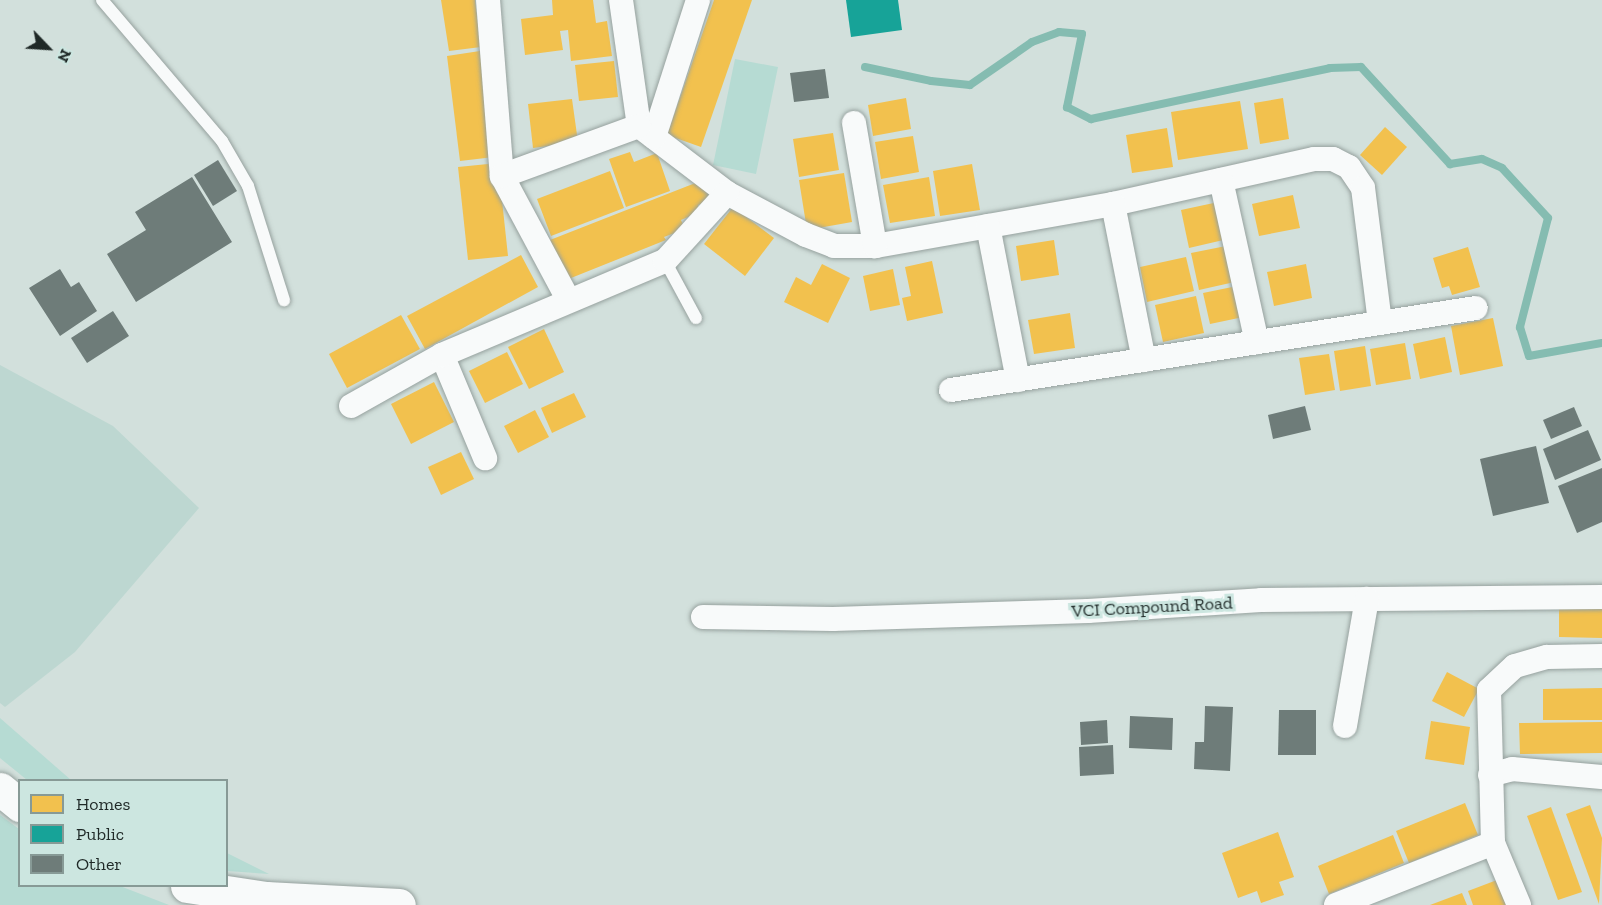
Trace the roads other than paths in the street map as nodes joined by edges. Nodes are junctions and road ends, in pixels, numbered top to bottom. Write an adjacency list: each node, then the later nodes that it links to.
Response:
1 (102, 0): 15 (lane)
2 (488, 0): 7 (street)
3 (621, 0): 6 (street)
4 (698, 0): 6 (street)
5 (854, 123): 12 (street)
6 (646, 131): 7 (street); 9 (street)
7 (502, 176): 14 (street)
8 (1221, 180): 10 (street); 18 (street); 19 (street)
9 (727, 193): 12 (street); 13 (street)
10 (1113, 204): 11 (street); 21 (street)
11 (988, 226): 12 (street); 22 (street)
12 (875, 246)
13 (665, 261): 14 (street); 17 (lane)
14 (568, 298): 20 (street)
15 (284, 300)
16 (1476, 308): 18 (street)
17 (696, 318)
18 (1380, 323): 19 (street)
19 (1257, 342): 21 (street)
20 (442, 355): 24 (street); 25 (street)
21 (1144, 360): 22 (street)
22 (1018, 380): 23 (street)
23 (951, 390)
24 (351, 406)
25 (485, 458)
26 (1602, 597): 27 (street, VCI Compound Road)
27 (1367, 599): 28 (street, VCI Compound Road); 30 (street)
28 (703, 617)
29 (1602, 656): 31 (street)
30 (1345, 726)
31 (1490, 775): 32 (street); 35 (street)
32 (1602, 777)
33 (0, 789): 34 (street)
34 (18, 803)
35 (1493, 843): 38 (street); 39 (street)
36 (199, 887): 37 (street)
37 (399, 905)
38 (1336, 905)
39 (1519, 905)

